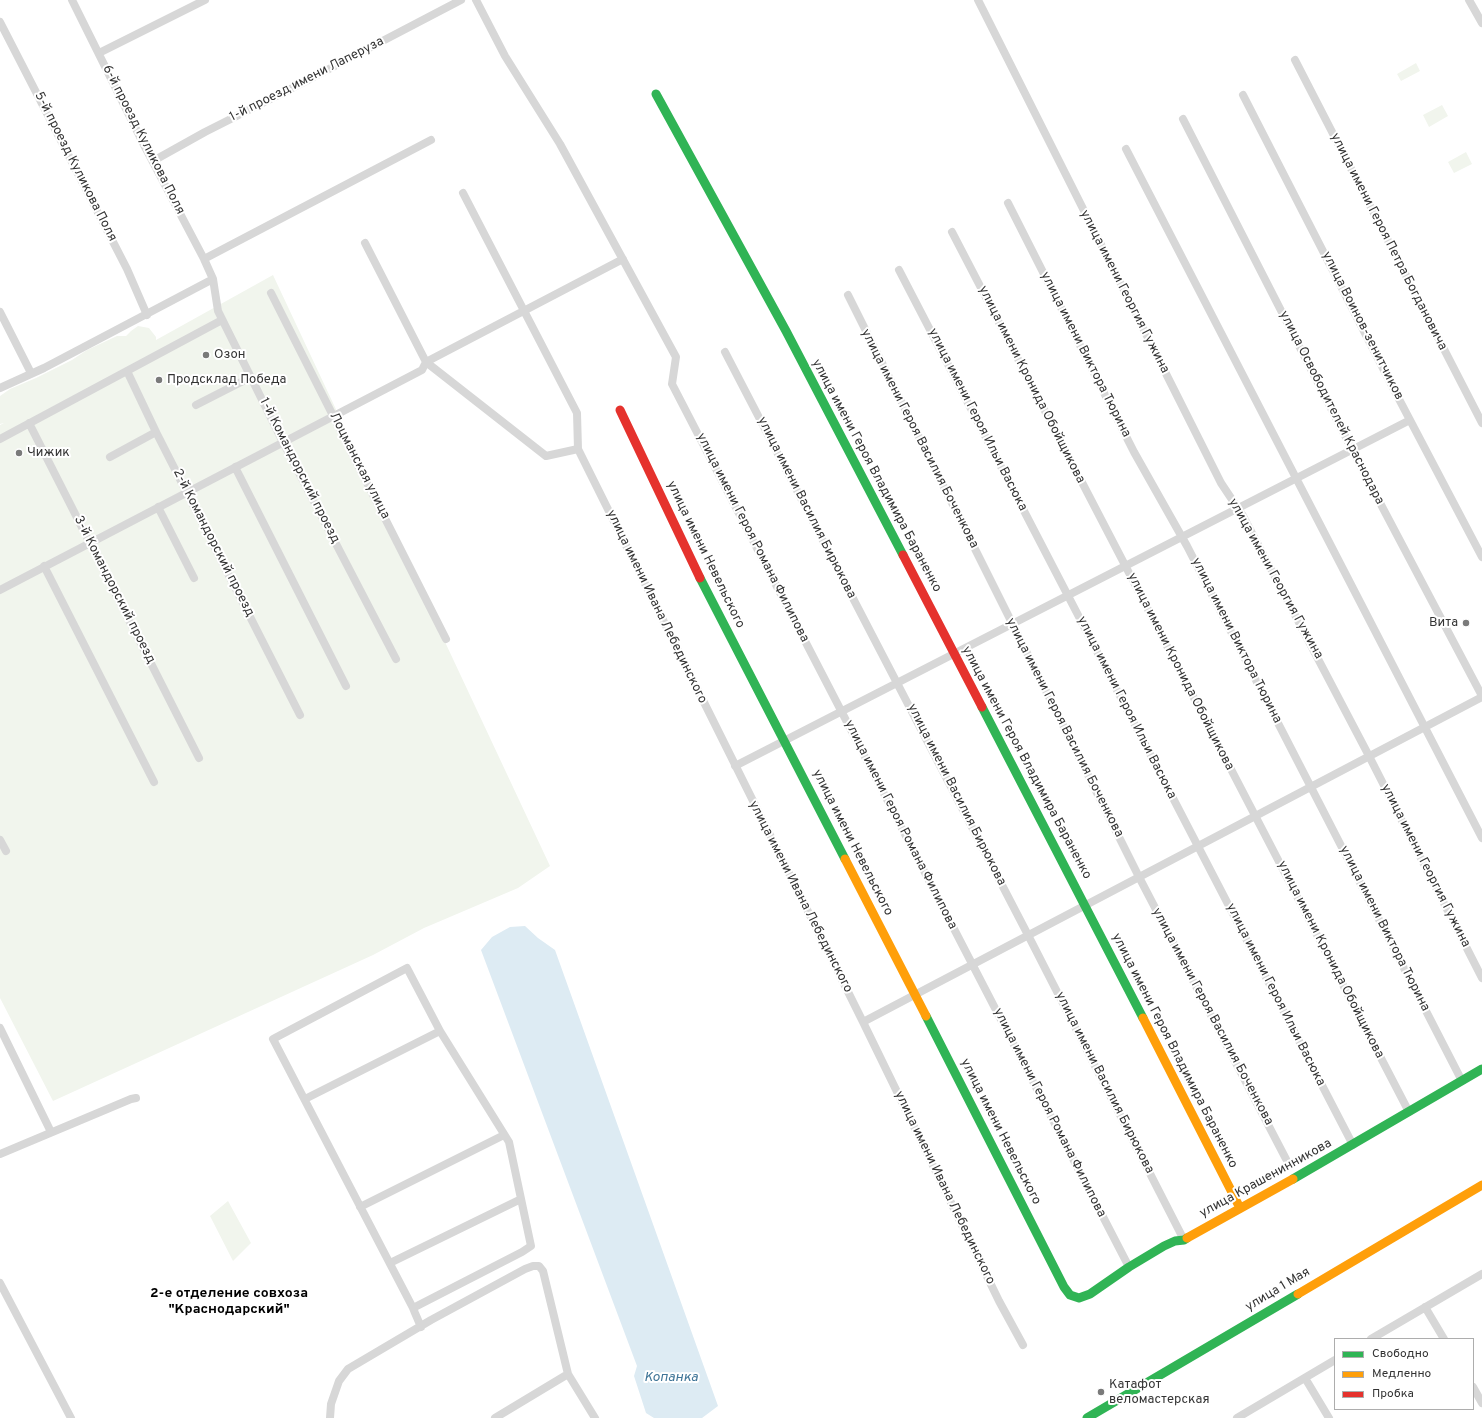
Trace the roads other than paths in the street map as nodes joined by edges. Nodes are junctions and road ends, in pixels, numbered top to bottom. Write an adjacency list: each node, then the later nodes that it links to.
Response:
1 (72, 0): 9 (street, 6-й проезд Куликова Поля)
2 (205, 0): 9 (street)
3 (461, 0): 16 (street, 1-й проезд имени Лаперуза)
4 (476, 0): 22 (street)
5 (978, 0): 53 (street, улица имени Георгия Гужина)
6 (1469, 0): 8 (street)
7 (0, 22): 29 (street, 5-й проезд Куликова Поля)
8 (1482, 24)
9 (99, 53): 16 (street, 6-й проезд Куликова Поля)
10 (1295, 60): 42 (street, улица имени Героя Петра Богдановича)
11 (656, 94): 64 (street, улица имени Героя Владимира Бараненко)
12 (1243, 95): 40 (street, улица Воинов-зенитчиков)
13 (1183, 119): 47 (street, улица Освободителей Краснодара)
14 (431, 140): 21 (street)
15 (1126, 149): 50 (street)
16 (153, 161): 21 (street, 6-й проезд Куликова Поля)
17 (463, 193): 28 (street)
18 (1008, 203): 54 (street, улица имени Виктора Тюрина)
19 (952, 232): 58 (street, улица имени Кронида Обойщикова)
20 (365, 243): 32 (street)
21 (204, 259): 24 (street, 6-й проезд Куликова Поля)
22 (623, 259): 28 (street); 69 (street, улица имени Героя Романа Филипова)
23 (899, 270): 61 (street, улица имени Героя Ильи Васюка)
24 (214, 279): 29 (street); 30 (street, 1-й Командорский проезд)
25 (271, 293): 39 (street, Лоцманская улица)
26 (848, 295): 62 (street, улица имени Героя Василия Боченкова)
27 (0, 312): 34 (street)
28 (525, 312): 32 (street); 46 (street)
29 (146, 314): 34 (street)
30 (222, 320): 33 (street); 35 (street, 1-й Командорский проезд)
31 (725, 352): 66 (street, улица имени Василия Бирюкова)
32 (426, 362): 39 (street); 46 (street)
33 (127, 371): 41 (street); 43 (street, 2-й Командорский проезд)
34 (31, 373): 36 (street)
35 (251, 377): 37 (street); 45 (street, 1-й Командорский проезд)
36 (0, 388)
37 (196, 405)
38 (620, 410): 72 (street, улица имени Невельского)
39 (333, 416): 45 (street); 63 (street, Лоцманская улица)
40 (1410, 420): 47 (street); 56 (street, улица Воинов-зенитчиков)
41 (29, 423): 44 (street); 55 (street, 3-й Командорский проезд)
42 (1482, 423)
43 (156, 432): 48 (street); 51 (street, 2-й Командорский проезд)
44 (0, 439)
45 (283, 442): 49 (street); 65 (street, 1-й Командорский проезд)
46 (578, 449): 75 (street, улица имени Ивана Лебединского)
47 (1352, 450): 50 (street); 68 (street, улица Освободителей Краснодара)
48 (110, 457)
49 (235, 467): 51 (street); 67 (street)
50 (1296, 478): 53 (street); 71 (street)
51 (187, 492): 52 (street); 70 (street, 2-й Командорский проезд)
52 (158, 507): 55 (street); 59 (street)
53 (1238, 508): 54 (street); 73 (street, улица имени Георгия Гужина)
54 (1182, 537): 58 (street); 77 (street, улица имени Виктора Тюрина)
55 (90, 543): 57 (street); 74 (street, 3-й Командорский проезд)
56 (1482, 557)
57 (44, 566): 60 (street); 76 (street)
58 (1125, 566): 61 (street); 78 (street, улица имени Кронида Обойщикова)
59 (194, 578)
60 (0, 590)
61 (1068, 595): 62 (street); 81 (street, улица имени Героя Ильи Васюка)
62 (1012, 624): 64 (street); 83 (street, улица имени Героя Василия Боченкова)
63 (446, 639)
64 (954, 654): 66 (street); 84 (street, улица имени Героя Владимира Бараненко)
65 (396, 659)
66 (897, 683): 69 (street); 85 (street, улица имени Василия Бирюкова)
67 (346, 686)
68 (1482, 696): 71 (street)
69 (841, 711): 72 (street); 86 (street, улица имени Героя Романа Филипова)
70 (300, 715)
71 (1425, 727): 73 (street); 79 (street)
72 (784, 740): 75 (street); 88 (street, улица имени Невельского)
73 (1369, 756): 77 (street); 87 (street, улица имени Георгия Гужина)
74 (199, 758)
75 (735, 766): 89 (street, улица имени Ивана Лебединского)
76 (154, 782)
77 (1311, 787): 78 (street); 93 (street, улица имени Виктора Тюрина)
78 (1255, 816): 81 (street); 96 (street, улица имени Кронида Обойщикова)
79 (1482, 838)
80 (0, 840): 82 (street)
81 (1198, 846): 83 (street); 99 (street, улица имени Героя Ильи Васюка)
82 (6, 851)
83 (1138, 877): 84 (street); 101 (street, улица имени Героя Василия Боченкова)
84 (1085, 905): 85 (street); 105 (street, улица имени Героя Владимира Бараненко)
85 (1028, 935): 86 (street); 106 (street, улица имени Василия Бирюкова)
86 (972, 964): 88 (street); 108 (street, улица имени Героя Романа Филипова)
87 (1482, 978)
88 (916, 994): 89 (street); 111 (street, улица имени Невельского)
89 (862, 1022): 119 (street, улица имени Ивана Лебединского)
90 (0, 1028): 97 (street)
91 (440, 1031): 95 (street); 95 (street); 98 (street)
92 (1482, 1069): 93 (street, улица Крашенинникова)
93 (1462, 1081): 96 (street, улица Крашенинникова)
94 (136, 1098): 97 (street)
95 (304, 1099): 104 (street)
96 (1409, 1112): 99 (street, улица Крашенинникова)
97 (51, 1132): 100 (street)
98 (504, 1135): 103 (street); 104 (street)
99 (1353, 1145): 105 (street, улица Крашенинникова)
100 (0, 1154)
101 (1286, 1159)
102 (1482, 1185): 129 (street, улица 1 Мая)
103 (521, 1199): 107 (street); 115 (street)
104 (360, 1207): 107 (street)
105 (1240, 1208): 106 (street, улица Крашенинникова)
106 (1184, 1240): 108 (street, улица Крашенинникова)
107 (390, 1263): 115 (street)
108 (1129, 1267): 111 (street, улица Крашенинникова)
109 (1482, 1274): 114 (street)
110 (0, 1283): 112 (street)
111 (1064, 1287)
112 (8, 1299): 113 (street); 125 (street)
113 (0, 1303)
114 (1425, 1307): 117 (street); 118 (street)
115 (413, 1308): 116 (street)
116 (421, 1327): 121 (street); 126 (street)
117 (1373, 1338)
118 (1443, 1338)
119 (1023, 1345)
120 (1334, 1361): 122 (street)
121 (568, 1374): 127 (street); 128 (street)
122 (1304, 1378): 130 (street); 131 (street)
123 (1474, 1389): 124 (street)
124 (1482, 1402)
125 (70, 1418)
126 (330, 1418)
127 (495, 1418)
128 (595, 1418)
129 (1087, 1418)
130 (1237, 1418)
131 (1329, 1418)

